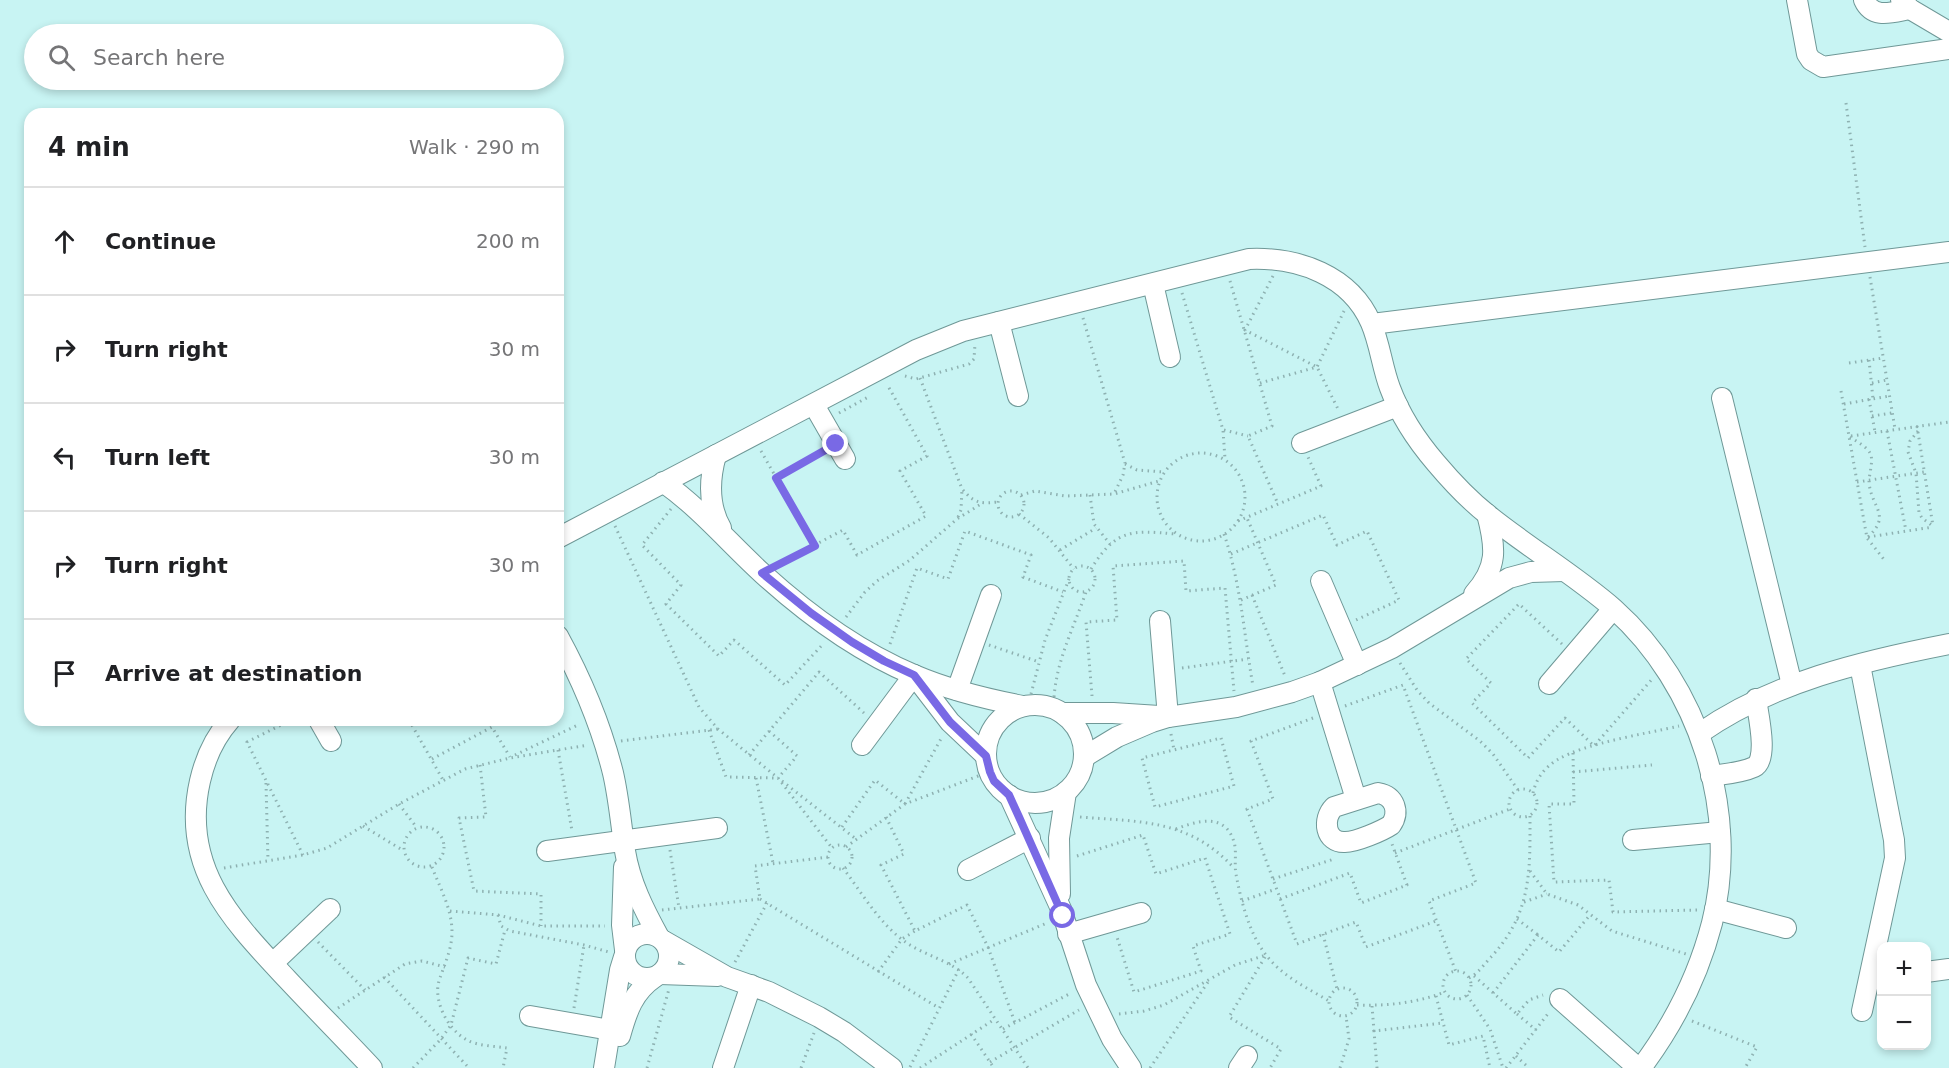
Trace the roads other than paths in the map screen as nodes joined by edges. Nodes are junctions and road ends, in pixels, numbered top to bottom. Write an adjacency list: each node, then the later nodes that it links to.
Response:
1 (1797, 0): 5 (street)
2 (1864, 0): 3 (street)
3 (1905, 4): 4 (street)
4 (1949, 32)
5 (1949, 49)
6 (1949, 252): 9 (street)
7 (1153, 284): 8 (street); 9 (street); 10 (street)
8 (999, 322): 11 (street); 14 (street)
9 (1372, 324): 13 (street)
10 (1170, 357)
11 (1018, 396)
12 (1722, 398): 35 (street)
13 (1398, 406): 15 (street); 19 (street)
14 (819, 413): 16 (street); 17 (street)
15 (1302, 443)
16 (840, 452)
17 (716, 455): 18 (street); 21 (street)
18 (663, 482): 20 (street); 21 (street)
19 (1486, 514): 22 (street); 25 (street)
20 (564, 535)
21 (727, 538): 32 (street)
22 (1564, 571): 25 (street); 26 (street)
23 (1320, 582): 30 (street)
24 (991, 595): 36 (street)
25 (1462, 607): 30 (street)
26 (1613, 609): 34 (street); 43 (street)
27 (1160, 621): 40 (street)
28 (1949, 644): 31 (street)
29 (564, 652): 56 (street)
30 (1357, 665): 33 (street)
31 (1860, 665): 35 (street); 71 (street)
32 (914, 675): 36 (street); 45 (street); 47 (street)
33 (1320, 682): 40 (street); 51 (street)
34 (1549, 684)
35 (1792, 685): 37 (street)
36 (957, 690): 38 (street)
37 (1756, 699): 43 (street); 48 (street)
38 (1026, 706): 39 (street); 47 (street)
39 (1058, 711): 40 (street); 46 (street)
40 (1168, 717): 46 (street)
41 (226, 726): 66 (street)
42 (322, 726): 44 (street)
43 (1698, 727): 48 (street)
44 (331, 741)
45 (862, 745)
46 (1084, 757): 49 (street)
47 (988, 764): 50 (street)
48 (1711, 776): 53 (street)
49 (1066, 792): 50 (street); 62 (street)
50 (1009, 795): 54 (street)
51 (1356, 799): 51 (street)
52 (717, 828): 56 (street)
53 (1720, 832): 55 (street); 60 (street)
54 (1030, 838): 58 (street); 62 (street)
55 (1633, 840)
56 (625, 846): 57 (street); 64 (street); 65 (street)
57 (547, 851)
58 (968, 870)
59 (330, 909): 66 (street)
60 (1715, 909): 63 (street); 82 (street)
61 (1141, 913): 62 (street)
62 (1064, 920): 81 (street)
63 (1786, 928)
64 (662, 939): 65 (street); 69 (street); 70 (street)
65 (624, 953): 69 (street); 76 (street)
66 (273, 963): 77 (street)
67 (1949, 969): 68 (street)
68 (1931, 971)
69 (663, 975): 70 (street); 78 (street)
70 (727, 976): 72 (street)
71 (1875, 979): 74 (street)
72 (751, 985): 79 (street); 80 (street)
73 (1560, 999): 82 (street)
74 (1862, 1011)
75 (530, 1017): 76 (street)
76 (610, 1030): 78 (street)
77 (372, 1068)
78 (605, 1068)
79 (723, 1068)
80 (892, 1068)
81 (1131, 1068)
82 (1639, 1068)

